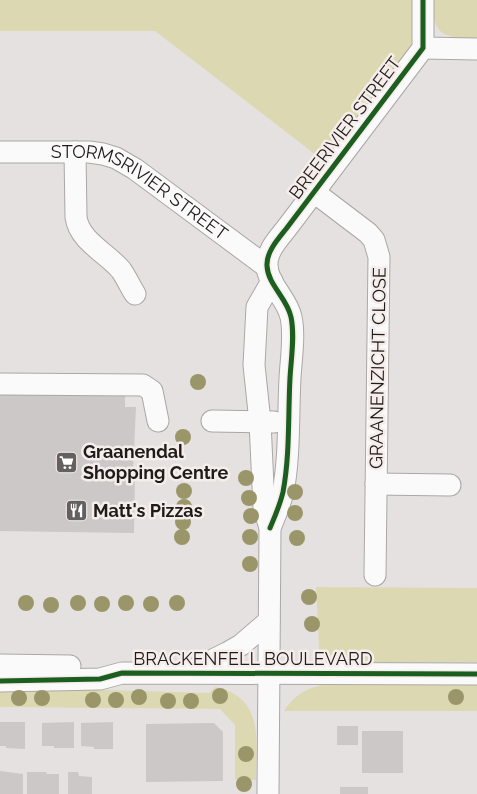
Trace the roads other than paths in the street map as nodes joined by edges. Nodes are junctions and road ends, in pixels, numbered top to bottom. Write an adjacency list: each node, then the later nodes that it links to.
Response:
1 (423, 0): 2 (street, BREERIVIER STREET)
2 (423, 48): 3 (street); 6 (street, BREERIVIER STREET)
3 (477, 49)
4 (0, 152): 5 (street, STORMSRIVIER STREET)
5 (76, 152): 7 (street, STORMSRIVIER STREET); 8 (street)
6 (314, 192): 7 (street, BREERIVIER STREET); 14 (street, GRAANENZICHT CLOSE)
7 (269, 274): 12 (street, BREERIVIER STREET); 13 (street)
8 (135, 294)
9 (0, 384): 10 (street)
10 (158, 421)
11 (212, 421): 12 (street)
12 (260, 422): 13 (street); 16 (street, BREERIVIER STREET)
13 (288, 422): 16 (street)
14 (376, 484): 15 (street, GRAANENZICHT CLOSE); 17 (street, GRAANENZICHT CLOSE)
15 (450, 485)
16 (270, 528): 18 (street)
17 (375, 575)
18 (269, 621): 21 (street); 22 (street)
19 (0, 665): 20 (street, BRACKENFELL BOULEVARD)
20 (122, 673): 21 (street, BRACKENFELL BOULEVARD); 24 (street, BRACKENFELL BOULEVARD)
21 (186, 673): 22 (street, BRACKENFELL BOULEVARD)
22 (269, 673): 23 (street, BRACKENFELL BOULEVARD); 25 (street)
23 (477, 674)
24 (0, 681)
25 (268, 794)

